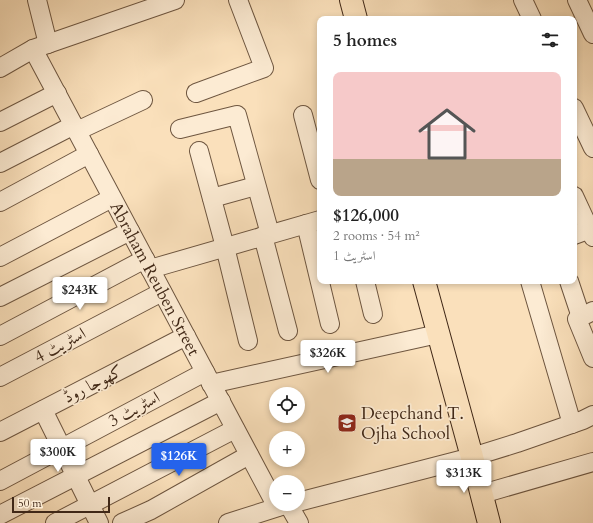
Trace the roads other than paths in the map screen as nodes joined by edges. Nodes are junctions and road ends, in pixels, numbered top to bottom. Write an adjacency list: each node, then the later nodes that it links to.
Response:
1 (37, 0): 10 (street, Abraham Reuben Street)
2 (175, 0): 10 (street)
3 (238, 0): 13 (street)
4 (351, 0): 7 (main road)
5 (523, 0): 8 (street)
6 (577, 0): 9 (street)
7 (355, 16)
8 (531, 16)
9 (593, 34)
10 (41, 47): 11 (street); 12 (street, Abraham Reuben Street)
11 (0, 68)
12 (56, 93): 17 (street); 18 (street, Abraham Reuben Street)
13 (196, 93)
14 (143, 100): 18 (street)
15 (303, 115): 24 (street)
16 (577, 115): 20 (street)
17 (0, 122)
18 (75, 128): 22 (street, Abraham Reuben Street); 23 (street)
19 (180, 129): 25 (street)
20 (587, 139)
21 (199, 151): 27 (street)
22 (89, 154): 26 (street, Abraham Reuben Street); 28 (street)
23 (0, 163)
24 (317, 169)
25 (256, 186): 27 (street); 33 (street)
26 (112, 198): 31 (street, Abraham Reuben Street); 36 (street)
27 (212, 198): 35 (street)
28 (0, 202)
29 (577, 204): 32 (street)
30 (313, 222): 33 (street); 34 (street)
31 (130, 231): 37 (street, Abraham Reuben Street); 44 (street)
32 (587, 232)
33 (267, 235): 35 (street); 48 (street)
34 (317, 246)
35 (225, 247): 37 (street); 52 (street)
36 (0, 257)
37 (148, 264): 43 (street, Abraham Reuben Street); 50 (street)
38 (323, 284): 47 (street)
39 (366, 284): 45 (street)
40 (427, 284): 49 (main road)
41 (531, 284): 59 (street)
42 (571, 284): 46 (street)
43 (162, 292): 51 (street, Abraham Reuben Street); 54 (street, اسٹریٹ 4)
44 (0, 298)
45 (373, 314)
46 (587, 314): 53 (street)
47 (330, 324)
48 (288, 331)
49 (438, 334): 55 (street, اسٹریٹ 3); 64 (main road)
50 (0, 336)
51 (186, 336): 55 (street, Abraham Reuben Street); 57 (street, کھوجا روڈ)
52 (248, 341)
53 (591, 366)
54 (0, 377)
55 (208, 378): 56 (street, Abraham Reuben Street); 62 (street, اسٹریٹ 3)
56 (221, 401): 60 (street, Abraham Reuben Street); 66 (street)
57 (43, 410): 61 (street, کھوجا روڈ); 62 (street)
58 (593, 415): 59 (street)
59 (572, 424): 64 (street)
60 (236, 429): 63 (street, Abraham Reuben Street); 71 (street)
61 (0, 432)
62 (62, 448): 66 (street); 67 (street, اسٹریٹ 3)
63 (249, 455): 68 (street, Abraham Reuben Street); 77 (street)
64 (472, 457): 69 (main road); 70 (street)
65 (593, 462): 69 (street)
66 (76, 476): 71 (street); 74 (street)
67 (0, 481)
68 (269, 483)
69 (482, 494): 80 (main road)
70 (305, 500)
71 (91, 505): 75 (street); 76 (street)
72 (269, 510): 78 (street)
73 (290, 511): 79 (street, Abraham Reuben Street)
74 (0, 515)
75 (55, 523)
76 (99, 523)
77 (122, 523)
78 (228, 523)
79 (299, 523)
80 (489, 523)

